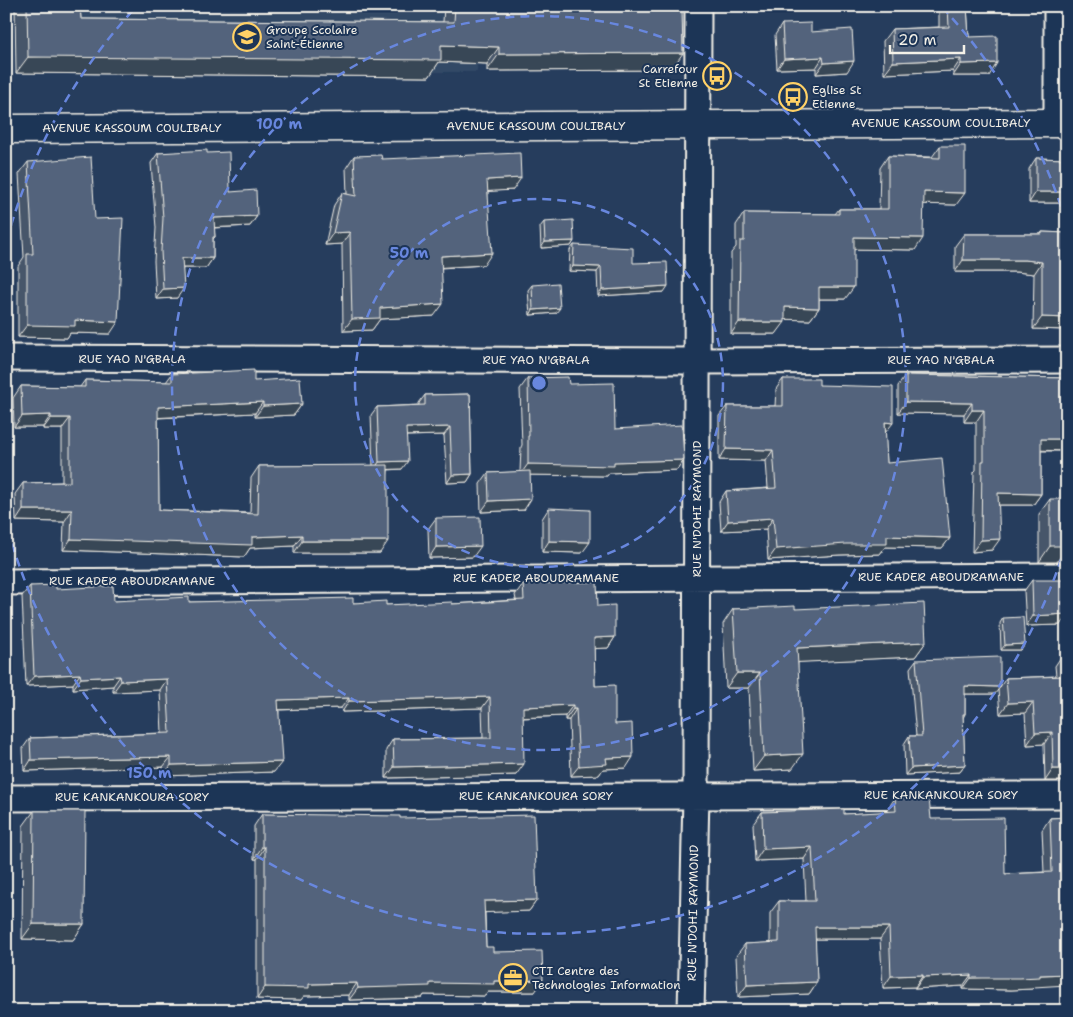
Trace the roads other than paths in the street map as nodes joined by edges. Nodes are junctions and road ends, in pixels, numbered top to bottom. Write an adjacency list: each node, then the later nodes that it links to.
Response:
1 (698, 6): 4 (street, RUE N'DOHI RAYMOND)
2 (1057, 6): 3 (street)
3 (1062, 123): 4 (street, AVENUE KASSOUM COULIBALY)
4 (698, 125): 5 (street, AVENUE KASSOUM COULIBALY); 8 (street, RUE N'DOHI RAYMOND)
5 (6, 129)
6 (6, 358): 8 (street, RUE YAO N'GBALA)
7 (1067, 360): 8 (street, RUE YAO N'GBALA)
8 (697, 361): 10 (street, RUE N'DOHI RAYMOND)
9 (1067, 576): 10 (street, RUE KADER ABOUDRAMANE)
10 (697, 577): 11 (street, RUE KADER ABOUDRAMANE); 13 (street, RUE N'DOHI RAYMOND)
11 (6, 582)
12 (1067, 795): 13 (street, RUE KANKANKOURA SORY)
13 (696, 796): 14 (street, RUE KANKANKOURA SORY); 15 (street, RUE N'DOHI RAYMOND)
14 (6, 798)
15 (691, 1011)

